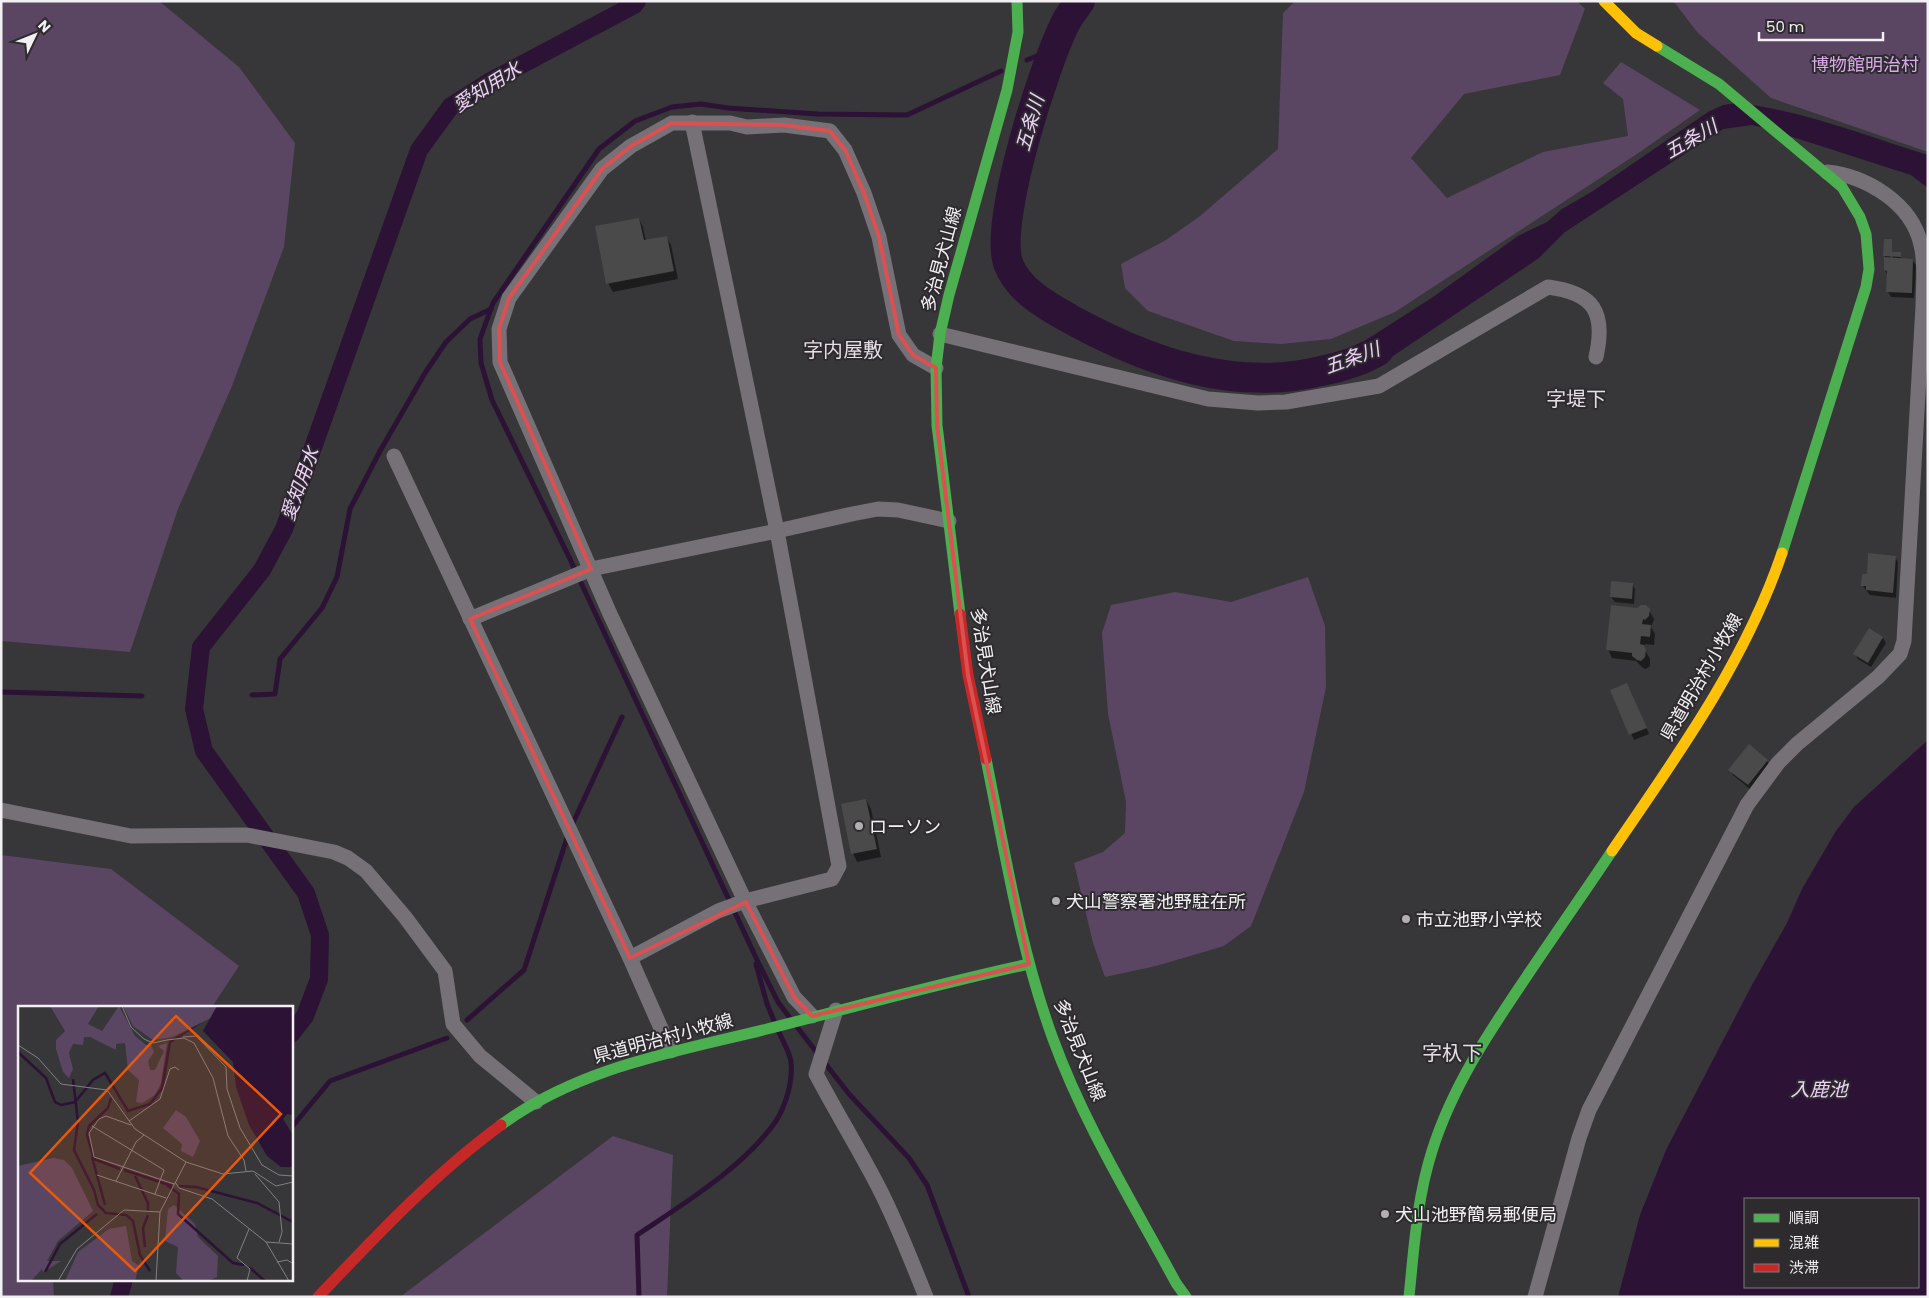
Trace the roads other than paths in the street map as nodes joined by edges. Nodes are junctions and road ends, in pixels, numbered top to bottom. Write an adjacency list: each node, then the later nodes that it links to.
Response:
1 (1017, 1): 5 (main road, 多治見犬山線)
2 (1604, 1): 4 (main road, 県道明治村小牧線)
3 (692, 122): 7 (street); 10 (street); 11 (street)
4 (1827, 172): 24 (main road, 県道明治村小牧線); 25 (street)
5 (940, 334): 6 (street); 7 (main road, 多治見犬山線)
6 (1596, 357)
7 (936, 368): 9 (main road, 多治見犬山線)
8 (394, 456): 12 (street)
9 (949, 521): 10 (street); 16 (main road, 多治見犬山線)
10 (777, 531): 11 (street); 14 (street)
11 (589, 570): 12 (street); 14 (street)
12 (470, 619): 15 (street)
13 (1, 810): 20 (street)
14 (744, 902): 15 (street); 18 (street)
15 (630, 958): 19 (street)
16 (1030, 964): 17 (main road, 県道明治村小牧線); 23 (main road, 多治見犬山線)
17 (836, 1010): 18 (main road, 県道明治村小牧線); 22 (street)
18 (808, 1017): 19 (main road, 県道明治村小牧線)
19 (670, 1051): 20 (main road, 県道明治村小牧線)
20 (536, 1102): 21 (main road, 県道明治村小牧線)
21 (318, 1297)
22 (926, 1297)
23 (1186, 1297)
24 (1409, 1297)
25 (1535, 1297)

